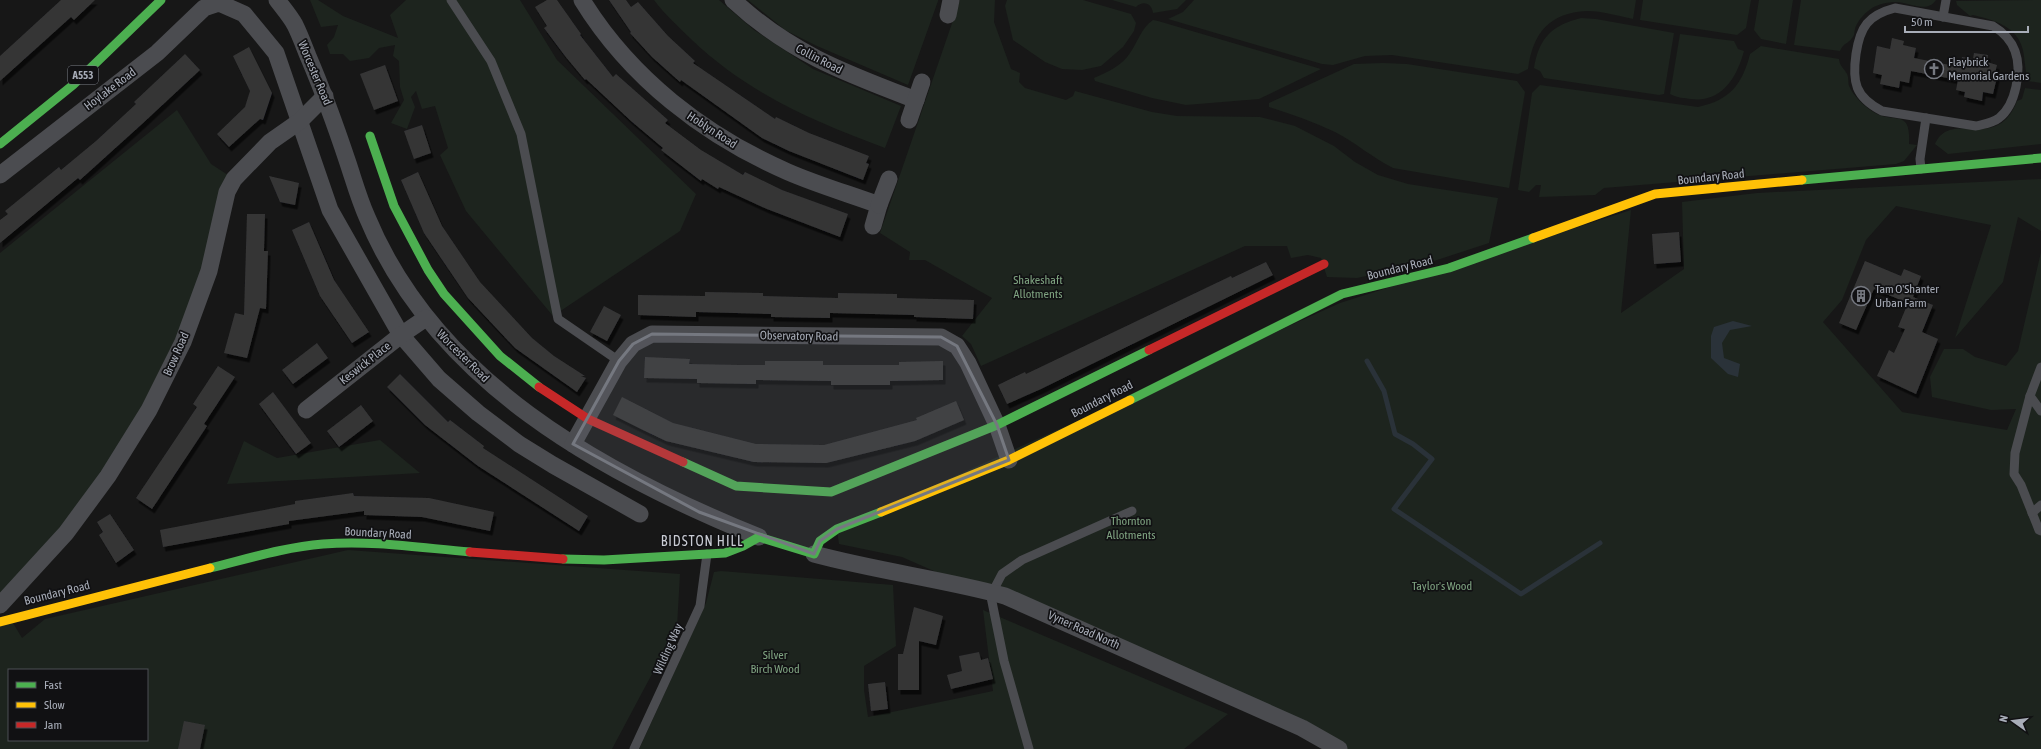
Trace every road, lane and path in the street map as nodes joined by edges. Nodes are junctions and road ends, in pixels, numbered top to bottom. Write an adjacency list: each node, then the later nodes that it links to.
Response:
1 (161, 0): 15 (main road, A553)
2 (277, 0): 9 (street, Worcester Road)
3 (451, 0): 25 (lane)
4 (582, 0): 20 (street, Hoblyn Road)
5 (734, 0): 10 (street, Collin Road)
6 (1946, 0): 7 (lane)
7 (1944, 17): 11 (lane); 11 (lane)
8 (922, 82): 10 (street)
9 (326, 96): 12 (street, Brow Road); 23 (street, Worcester Road)
10 (916, 100): 13 (street)
11 (1926, 118): 17 (lane)
12 (300, 120): 18 (street, Hoylake Road); 24 (street); 43 (street, Brow Road)
13 (909, 120)
14 (370, 136): 30 (main road)
15 (0, 144)
16 (2041, 158): 17 (main road, Boundary Road)
17 (1921, 169): 33 (main road, Boundary Road)
18 (0, 175)
19 (889, 179): 20 (street)
20 (879, 206): 21 (street)
21 (874, 226)
22 (1324, 264): 31 (main road, Boundary Road)
23 (426, 318): 24 (street, Keswick Place); 32 (street, Worcester Road)
24 (401, 335): 28 (street, Keswick Place); 37 (street)
25 (619, 361): 30 (street, Observatory Road); 31 (street, Observatory Road)
26 (2041, 367): 27 (lane)
27 (2030, 396): 29 (lane); 36 (lane)
28 (306, 410)
29 (2041, 411)
30 (588, 419): 31 (main road, Boundary Road); 32 (street, Observatory Road)
31 (997, 425): 33 (street, Observatory Road)
32 (573, 444): 39 (street, Worcester Road)
33 (1009, 460): 41 (main road, Boundary Road)
34 (2041, 505): 36 (lane)
35 (1132, 510): 42 (lane)
36 (2032, 513): 38 (lane)
37 (640, 514)
38 (2041, 531)
39 (759, 536): 40 (main road, Boundary Road); 41 (main road, Worcester Road)
40 (707, 554): 44 (main road, Boundary Road); 46 (lane, Wilding Way)
41 (814, 554): 42 (street, Vyner Road North)
42 (991, 592): 45 (street, Vyner Road North); 47 (lane)
43 (0, 604)
44 (0, 622)
45 (1318, 744): 48 (street, Vyner Road North)
46 (634, 749)
47 (1029, 749)
48 (1339, 749)

